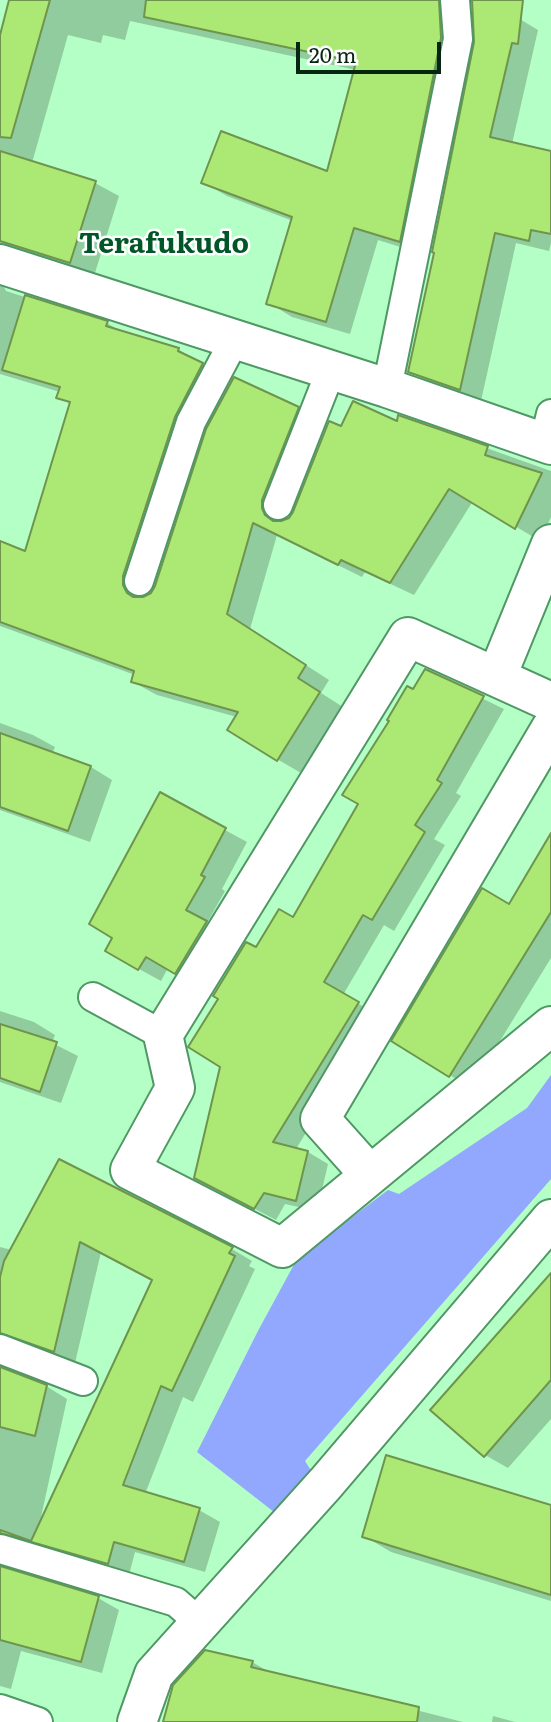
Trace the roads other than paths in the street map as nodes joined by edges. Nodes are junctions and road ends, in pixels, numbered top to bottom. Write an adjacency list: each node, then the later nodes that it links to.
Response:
1 (455, 0): 5 (lane)
2 (0, 264): 3 (street)
3 (235, 340): 4 (street); 9 (lane)
4 (331, 370): 5 (street); 7 (lane)
5 (387, 388): 6 (street)
6 (549, 434)
7 (278, 505)
8 (551, 544): 10 (street)
9 (139, 581)
10 (497, 676): 11 (street); 15 (street)
11 (551, 702)
12 (551, 728): 16 (street)
13 (93, 997): 15 (lane)
14 (551, 1026): 16 (street)
15 (163, 1035): 16 (street)
16 (370, 1175)
17 (551, 1219): 21 (street)
18 (0, 1349): 19 (lane)
19 (83, 1381)
20 (0, 1549): 21 (lane)
21 (200, 1623): 24 (street)
22 (0, 1709): 23 (lane)
23 (38, 1722)
24 (137, 1722)

